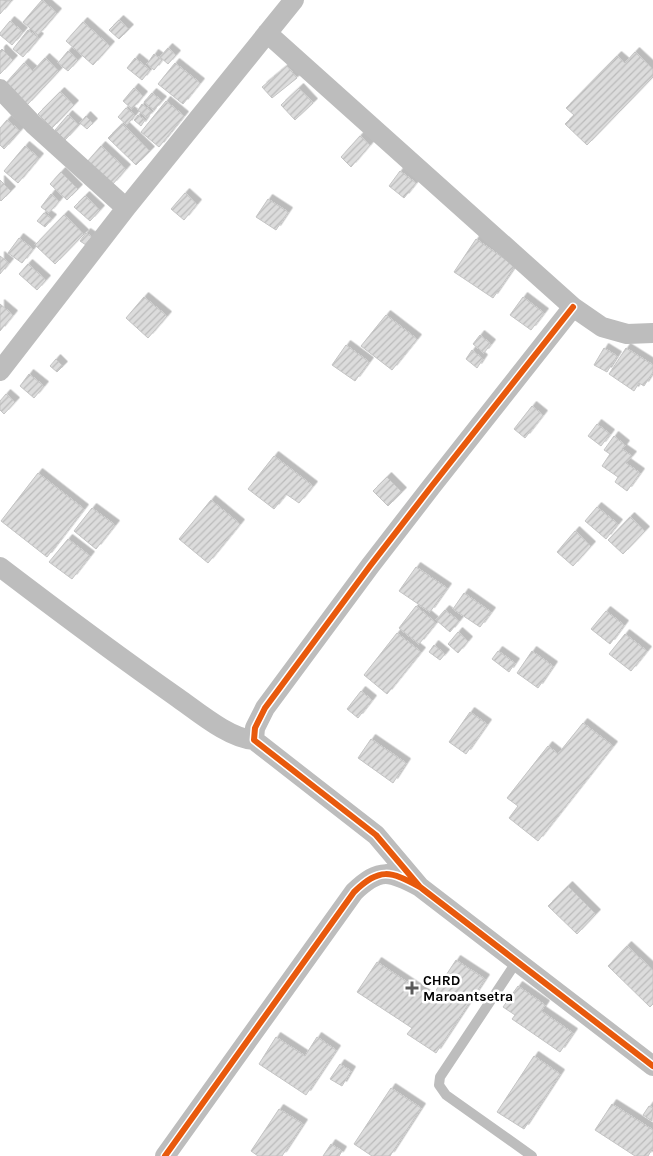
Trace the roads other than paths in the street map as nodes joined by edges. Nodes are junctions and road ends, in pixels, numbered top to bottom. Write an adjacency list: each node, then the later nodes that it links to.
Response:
1 (294, 0): 2 (street)
2 (267, 33): 4 (street); 5 (street)
3 (0, 89): 4 (street)
4 (126, 208): 7 (street)
5 (573, 307): 6 (street); 9 (street)
6 (653, 333)
7 (0, 372)
8 (0, 567): 9 (street)
9 (254, 740): 10 (street)
10 (420, 887): 11 (street); 13 (street)
11 (517, 961): 12 (street); 14 (lane)
12 (653, 1066)
13 (165, 1156)
14 (532, 1156)

